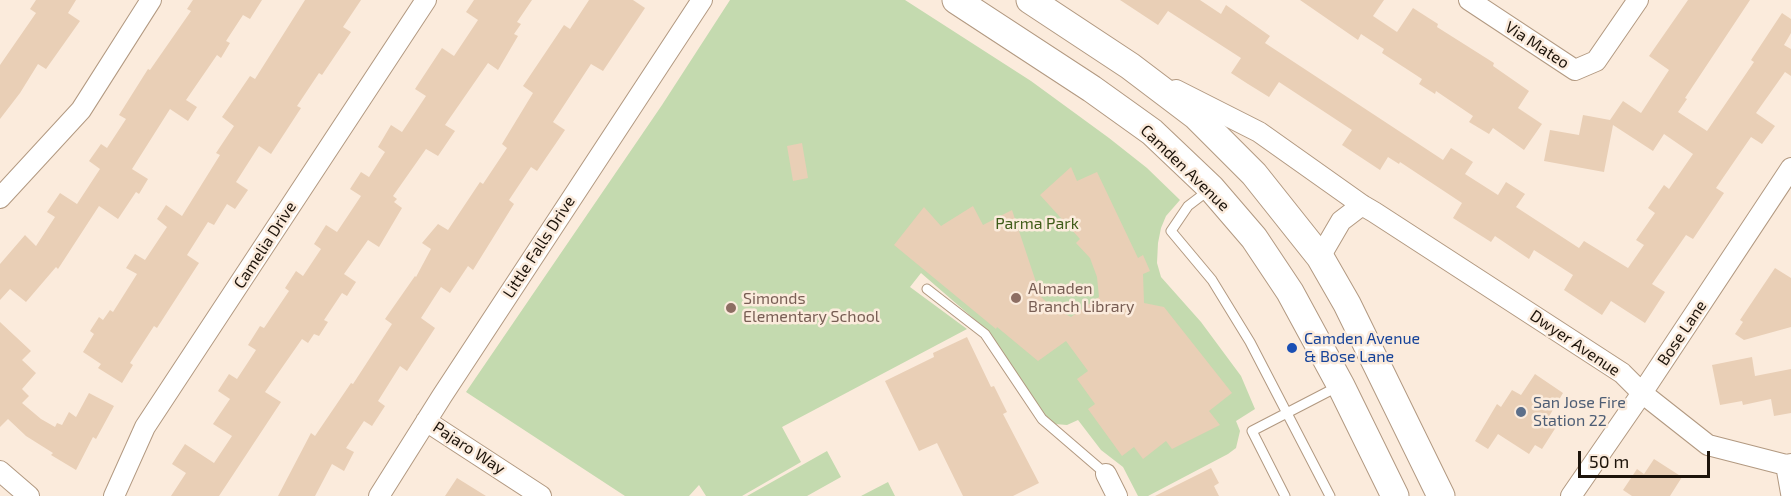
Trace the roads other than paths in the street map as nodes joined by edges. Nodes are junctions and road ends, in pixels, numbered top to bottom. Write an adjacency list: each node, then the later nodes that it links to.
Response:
1 (151, 0): 11 (street)
2 (426, 0): 24 (street, Camelia Drive)
3 (702, 0): 18 (street, Little Falls Drive)
4 (956, 0): 10 (main road, Camden Avenue)
5 (1030, 0): 8 (main road)
6 (1469, 0): 7 (street, Via Mateo)
7 (1638, 0)
8 (1130, 66): 12 (street, Dwyer Avenue); 13 (main road)
9 (1791, 168): 16 (street, Bose Lane)
10 (1211, 188): 15 (main road, Camden Avenue); 17 (lane)
11 (0, 198)
12 (1362, 206): 13 (street); 16 (street, Dwyer Avenue)
13 (1320, 257): 31 (main road)
14 (927, 289): 21 (lane)
15 (1341, 386): 17 (lane); 30 (main road, Camden Avenue)
16 (1642, 393): 19 (street, Dwyer Avenue); 32 (street, Bose Lane)
17 (1287, 413): 28 (lane); 29 (lane)
18 (426, 420): 25 (street, Little Falls Drive); 26 (street, Pajaro Way)
19 (1789, 465): 22 (street)
20 (0, 471): 23 (street)
21 (1106, 474): 27 (street)
22 (1791, 493)
23 (29, 496)
24 (114, 496)
25 (379, 496)
26 (541, 496)
27 (1116, 496)
28 (1285, 496)
29 (1330, 496)
30 (1395, 496)
31 (1442, 496)
32 (1571, 496)

